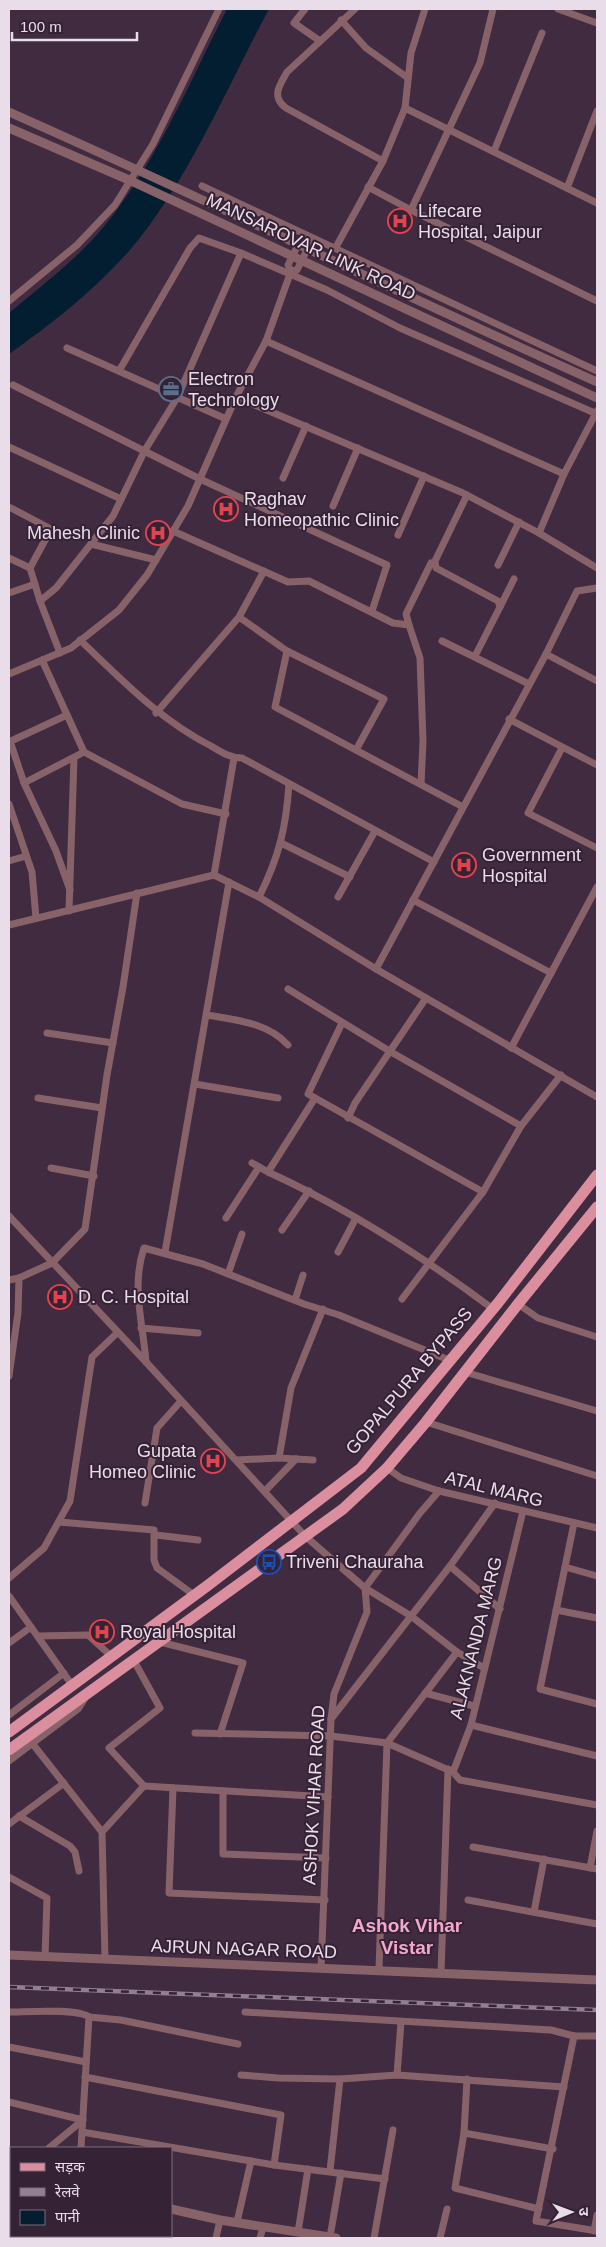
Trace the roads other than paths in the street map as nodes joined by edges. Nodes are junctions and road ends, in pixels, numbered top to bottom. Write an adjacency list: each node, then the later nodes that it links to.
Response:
1 (219, 9): 28 (street)
2 (305, 9): 10 (street)
3 (355, 9): 7 (street)
4 (424, 9): 11 (street)
5 (493, 9): 16 (street)
6 (558, 9): 8 (street)
7 (341, 20): 10 (street); 11 (street)
8 (597, 23)
9 (542, 33): 17 (street)
10 (320, 41): 18 (street)
11 (408, 78): 12 (street)
12 (406, 108): 16 (street); 18 (street)
13 (597, 111): 21 (street)
14 (9, 112): 34 (street, MANSAROVAR LINK ROAD)
15 (9, 128): 38 (street, MANSAROVAR LINK ROAD)
16 (450, 130): 17 (street); 23 (street)
17 (494, 151): 21 (street)
18 (382, 161): 20 (street)
19 (202, 186): 24 (street)
20 (368, 186): 23 (street); 25 (street)
21 (568, 188): 22 (street)
22 (597, 202)
23 (411, 210): 29 (street)
24 (308, 236): 25 (street); 27 (street)
25 (336, 247): 33 (street)
26 (241, 253): 27 (street); 32 (street); 37 (street)
27 (291, 273): 30 (street); 39 (street)
28 (9, 301)
29 (597, 301)
30 (266, 341): 36 (street); 45 (street)
31 (67, 348): 32 (street)
32 (119, 371): 37 (street)
33 (597, 371): 34 (street)
34 (594, 381)
35 (13, 385): 44 (street)
36 (236, 397): 40 (street); 41 (street)
37 (177, 398): 40 (street); 44 (street)
38 (597, 398)
39 (597, 413): 45 (street)
40 (226, 419): 48 (street)
41 (306, 426): 43 (street); 47 (street)
42 (9, 447): 50 (street)
43 (358, 448): 46 (street); 51 (street)
44 (145, 450): 48 (street); 50 (street)
45 (564, 474): 55 (street)
46 (424, 476): 49 (street); 56 (street)
47 (282, 478)
48 (200, 479): 54 (street); 71 (street)
49 (467, 495): 53 (street); 70 (street)
50 (121, 499): 57 (street)
51 (333, 506)
52 (9, 507): 62 (street)
53 (520, 522): 55 (street); 61 (street)
54 (173, 531): 59 (street); 64 (street)
55 (539, 533): 63 (street)
56 (398, 535)
57 (91, 544): 59 (street); 69 (street)
58 (9, 558): 62 (street)
59 (156, 560): 74 (street)
60 (431, 563): 73 (street)
61 (498, 565)
62 (30, 568): 66 (street)
63 (597, 568)
64 (264, 571): 71 (street); 72 (street)
65 (514, 580): 70 (street)
66 (34, 584): 68 (street); 69 (street)
67 (597, 588): 78 (street)
68 (9, 593)
69 (40, 601): 77 (street)
70 (500, 607): 79 (street)
71 (372, 611): 73 (street)
72 (239, 618): 76 (street); 84 (street)
73 (409, 625): 95 (street)
74 (80, 640): 77 (street); 84 (street)
75 (442, 641): 79 (street)
76 (286, 651): 88 (street); 88 (street)
77 (60, 653): 80 (street)
78 (546, 654): 82 (street); 83 (street)
79 (475, 656): 83 (street)
80 (42, 660): 81 (street); 85 (street)
81 (9, 674)
82 (597, 681)
83 (529, 684): 86 (street)
84 (156, 713): 91 (street)
85 (67, 715): 89 (street); 93 (street)
86 (509, 719): 87 (street); 97 (street)
87 (562, 748): 92 (street); 101 (street)
88 (356, 750): 95 (street)
89 (84, 752): 90 (street); 98 (street)
90 (74, 758): 93 (street); 109 (street)
91 (234, 758): 94 (street); 98 (street)
92 (597, 765)
93 (24, 783): 109 (street)
94 (289, 784): 99 (street); 100 (street)
95 (421, 784): 97 (street)
96 (9, 804): 102 (street)
97 (463, 807): 104 (street)
98 (226, 814): 105 (street)
99 (375, 831): 104 (street); 106 (street)
100 (281, 843): 106 (street); 111 (street)
101 (597, 848)
102 (26, 856): 103 (street); 115 (street)
103 (9, 861)
104 (434, 862): 113 (street)
105 (214, 875): 107 (street); 110 (street)
106 (350, 877): 112 (street)
107 (229, 882): 111 (street); 121 (street)
108 (597, 888): 118 (street)
109 (70, 890): 114 (street)
110 (137, 893): 114 (street); 124 (street)
111 (259, 896): 117 (street)
112 (338, 897)
113 (413, 900): 117 (street); 118 (street)
114 (69, 911): 115 (street)
115 (36, 918): 116 (street)
116 (9, 925)
117 (376, 969): 120 (street)
118 (551, 973): 126 (street)
119 (288, 989): 122 (street)
120 (426, 998): 126 (street); 127 (street)
121 (206, 1015): 125 (street); 129 (street)
122 (342, 1023): 127 (street); 133 (street)
123 (47, 1033): 124 (street)
124 (113, 1043): 134 (street)
125 (288, 1045)
126 (511, 1048): 128 (street)
127 (391, 1052): 135 (street); 136 (street)
128 (561, 1075): 130 (street); 136 (street)
129 (195, 1084): 132 (street); 149 (street)
130 (597, 1097)
131 (38, 1098): 134 (street)
132 (278, 1098)
133 (315, 1098): 135 (street); 138 (street)
134 (102, 1108): 140 (street)
135 (348, 1118): 142 (street)
136 (521, 1126): 142 (street)
137 (51, 1168): 140 (street)
138 (268, 1172): 141 (street); 145 (street)
139 (597, 1175): 161 (main road, GOPALPURA BYPASS)
140 (94, 1176): 152 (street)
141 (309, 1191): 146 (street); 147 (street)
142 (483, 1192): 151 (street)
143 (597, 1207): 159 (main road, GOPALPURA BYPASS)
144 (9, 1216): 152 (street)
145 (226, 1218)
146 (356, 1218): 150 (street); 151 (street)
147 (282, 1230)
148 (242, 1234): 153 (street)
149 (165, 1252): 153 (street); 162 (street)
150 (338, 1252)
151 (429, 1262): 157 (street); 161 (street)
152 (52, 1263): 155 (street); 163 (street)
153 (228, 1274): 158 (street)
154 (303, 1275): 158 (street)
155 (19, 1278): 156 (street); 169 (street)
156 (9, 1280)
157 (402, 1299)
158 (295, 1300): 160 (street)
159 (518, 1304): 165 (street); 168 (main road, GOPALPURA BYPASS)
160 (323, 1309): 166 (street); 173 (street)
161 (493, 1309): 166 (main road, GOPALPURA BYPASS)
162 (141, 1328): 164 (street); 167 (street)
163 (117, 1333): 167 (street); 185 (street)
164 (198, 1334)
165 (597, 1337)
166 (449, 1360): 184 (main road, GOPALPURA BYPASS)
167 (146, 1362): 170 (street)
168 (465, 1372): 171 (street); 172 (main road, GOPALPURA BYPASS)
169 (9, 1376)
170 (181, 1401): 175 (street); 181 (street)
171 (597, 1411)
172 (426, 1422): 177 (main road, GOPALPURA BYPASS); 178 (street)
173 (279, 1458): 174 (street); 175 (street)
174 (296, 1459): 176 (street); 179 (street)
175 (236, 1460): 179 (street)
176 (313, 1460)
177 (387, 1468): 180 (street, ATAL MARG); 189 (main road, GOPALPURA BYPASS)
178 (597, 1476)
179 (265, 1491): 184 (street)
180 (439, 1491): 182 (street, ATAL MARG); 195 (street)
181 (144, 1503)
182 (495, 1503): 183 (street, ATAL MARG); 191 (street)
183 (523, 1511): 186 (street, ATAL MARG); 198 (street, ALAKNANDA MARG)
184 (292, 1520): 189 (street); 196 (main road, GOPALPURA BYPASS)
185 (60, 1522): 188 (street); 194 (street)
186 (574, 1524): 187 (street, ATAL MARG); 192 (street)
187 (597, 1527)
188 (156, 1535): 190 (street); 196 (street)
189 (305, 1536): 195 (street); 204 (main road, GOPALPURA BYPASS)
190 (198, 1540)
191 (450, 1566): 198 (street); 200 (street)
192 (565, 1568): 193 (street); 199 (street)
193 (597, 1576)
194 (9, 1578)
195 (365, 1588): 200 (street); 217 (street, ASHOK VIHAR ROAD)
196 (194, 1595): 207 (main road, GOPALPURA BYPASS)
197 (9, 1596): 202 (street)
198 (500, 1609): 209 (street, ALAKNANDA MARG)
199 (556, 1610): 201 (street); 214 (street)
200 (411, 1616): 206 (street); 217 (street)
201 (597, 1618)
202 (31, 1627): 203 (street); 205 (street)
203 (38, 1636): 207 (street); 210 (street)
204 (160, 1642): 208 (main road, GOPALPURA BYPASS); 221 (street)
205 (9, 1643)
206 (457, 1652): 209 (street); 213 (street)
207 (111, 1656): 211 (main road, GOPALPURA BYPASS)
208 (133, 1659): 212 (main road, GOPALPURA BYPASS); 230 (street)
209 (484, 1668): 215 (street, ALAKNANDA MARG)
210 (64, 1673): 211 (street); 216 (street)
211 (72, 1685): 219 (main road, GOPALPURA BYPASS)
212 (91, 1690): 224 (street); 225 (main road, GOPALPURA BYPASS)
213 (425, 1693): 215 (street); 223 (street)
214 (597, 1704)
215 (474, 1706): 218 (street, ALAKNANDA MARG)
216 (9, 1714)
217 (331, 1719): 222 (street, ASHOK VIHAR ROAD)
218 (471, 1725): 226 (street); 228 (street, ALAKNANDA MARG)
219 (9, 1732)
220 (195, 1733): 221 (street)
221 (220, 1734): 222 (street)
222 (331, 1736): 223 (street); 233 (street, ASHOK VIHAR ROAD)
223 (387, 1743): 228 (street); 253 (street)
224 (32, 1744): 227 (street); 229 (street)
225 (9, 1750)
226 (597, 1756)
227 (9, 1761)
228 (451, 1771): 234 (street); 254 (street, ALAKNANDA MARG)
229 (64, 1783): 235 (street); 238 (street)
230 (144, 1786): 231 (street); 238 (street)
231 (172, 1788): 232 (street); 245 (street)
232 (223, 1791): 233 (street); 240 (street)
233 (328, 1797): 240 (street, ASHOK VIHAR ROAD)
234 (597, 1806)
235 (19, 1816): 236 (street); 243 (street)
236 (9, 1824)
237 (597, 1831): 242 (street)
238 (102, 1832): 251 (street)
239 (473, 1847): 241 (street)
240 (326, 1858): 245 (street, ASHOK VIHAR ROAD)
241 (544, 1859): 242 (street); 247 (street)
242 (594, 1868)
243 (79, 1871)
244 (9, 1877): 250 (street)
245 (325, 1900): 252 (street, ASHOK VIHAR ROAD)
246 (468, 1900): 247 (street)
247 (534, 1912): 248 (street)
248 (597, 1924)
249 (9, 1955): 250 (street, AJRUN NAGAR ROAD)
250 (45, 1956): 251 (street, AJRUN NAGAR ROAD)
251 (104, 1959): 252 (street, AJRUN NAGAR ROAD)
252 (321, 1969): 253 (street, AJRUN NAGAR ROAD)
253 (379, 1969): 254 (street, AJRUN NAGAR ROAD)
254 (441, 1973): 255 (street, AJRUN NAGAR ROAD)
255 (597, 1980)
256 (9, 2012): 258 (street)
257 (245, 2012): 259 (street)
258 (89, 2017): 262 (street); 264 (street)
259 (401, 2022): 260 (street); 266 (street)
260 (574, 2036): 261 (street); 270 (street)
261 (597, 2036)
262 (238, 2044)
263 (9, 2046): 264 (street)
264 (86, 2062): 267 (street)
265 (241, 2074): 268 (street)
266 (397, 2075): 268 (street); 269 (street)
267 (86, 2077): 272 (street); 282 (street)
268 (340, 2079): 284 (street)
269 (466, 2079): 270 (street); 275 (street)
270 (564, 2087): 280 (street)
271 (9, 2102): 272 (street)
272 (83, 2120): 274 (street); 276 (street)
273 (393, 2130): 286 (street)
274 (82, 2132): 277 (street); 278 (street)
275 (464, 2133): 280 (street); 289 (street)
276 (50, 2147)
277 (80, 2147)
278 (169, 2147)
279 (172, 2147): 281 (street)
280 (553, 2149): 289 (street)
281 (251, 2161): 282 (street); 292 (street)
282 (274, 2165): 283 (street)
283 (308, 2169): 284 (street); 295 (street)
284 (330, 2171): 285 (street)
285 (341, 2174): 286 (street); 298 (street)
286 (385, 2179): 299 (street)
287 (172, 2209): 291 (street)
288 (447, 2209): 300 (street)
289 (539, 2209): 294 (street)
290 (597, 2215): 294 (street)
291 (220, 2220): 292 (street); 296 (street)
292 (237, 2222): 293 (street)
293 (263, 2227): 295 (street); 297 (street)
294 (596, 2231)
295 (298, 2232): 298 (street)
296 (216, 2238)
297 (260, 2238)
298 (333, 2238)
299 (374, 2238)
300 (440, 2238)

